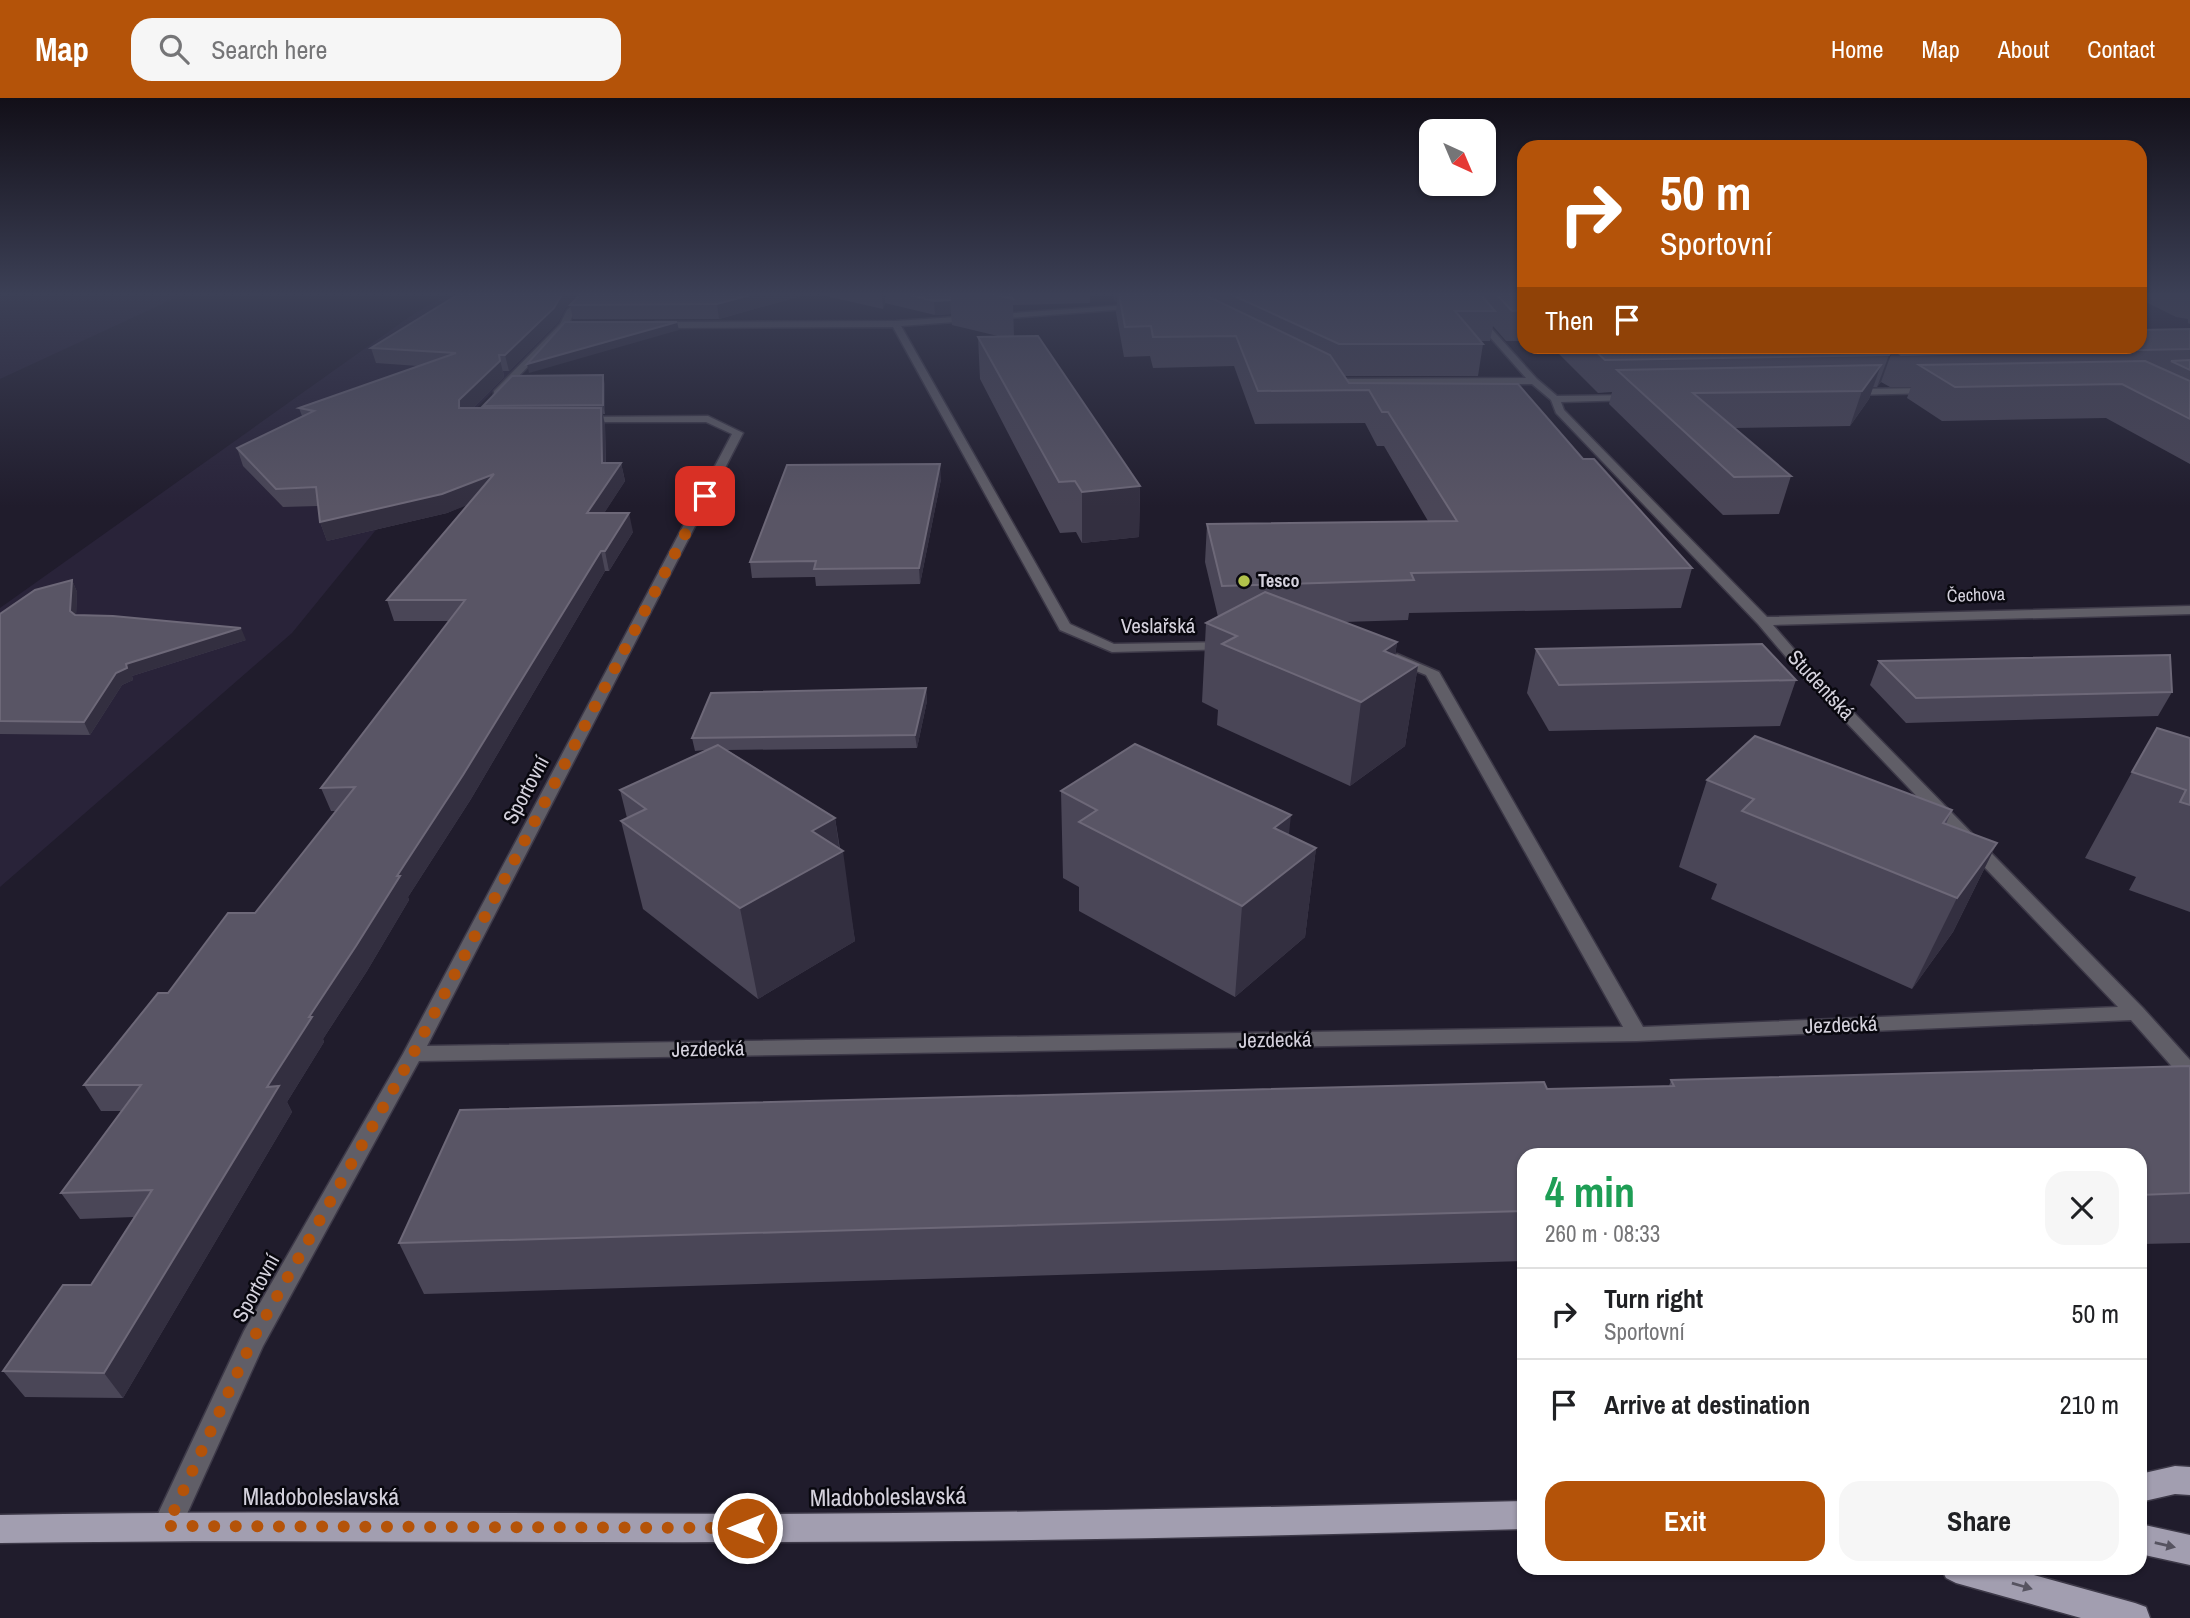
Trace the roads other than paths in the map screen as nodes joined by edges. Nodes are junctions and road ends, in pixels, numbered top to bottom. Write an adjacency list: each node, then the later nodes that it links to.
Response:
1 (529, 365): 10 (street)
2 (919, 365): 16 (street, Veslařská)
3 (1520, 365): 5 (street)
4 (1310, 370): 5 (street)
5 (1534, 381): 9 (street)
6 (1945, 391): 7 (street)
7 (1833, 393)
8 (1652, 397): 9 (street)
9 (1555, 399): 12 (street, Studentská)
10 (489, 402)
11 (1546, 411): 12 (street)
12 (1559, 411): 15 (street, Studentská)
13 (561, 420): 20 (street, Sportovní)
14 (2190, 610): 15 (street, Čechova)
15 (1763, 621): 18 (street, Studentská)
16 (1242, 646)
17 (1385, 654): 19 (street)
18 (2136, 1013): 19 (street, Jezdecká); 21 (street, Studentská)
19 (1637, 1034): 20 (street, Jezdecká)
20 (413, 1054): 25 (street, Sportovní)
21 (2190, 1073)
22 (2190, 1481): 23 (main road)
23 (2147, 1486)
24 (1517, 1515): 25 (main road, Mladoboleslavská)
25 (167, 1526): 26 (main road, Mladoboleslavská)
26 (0, 1529)
27 (2147, 1541): 28 (main road, one-way to 28)
28 (2190, 1550)
29 (1981, 1575): 30 (main road, one-way to 30)
30 (2134, 1618)

